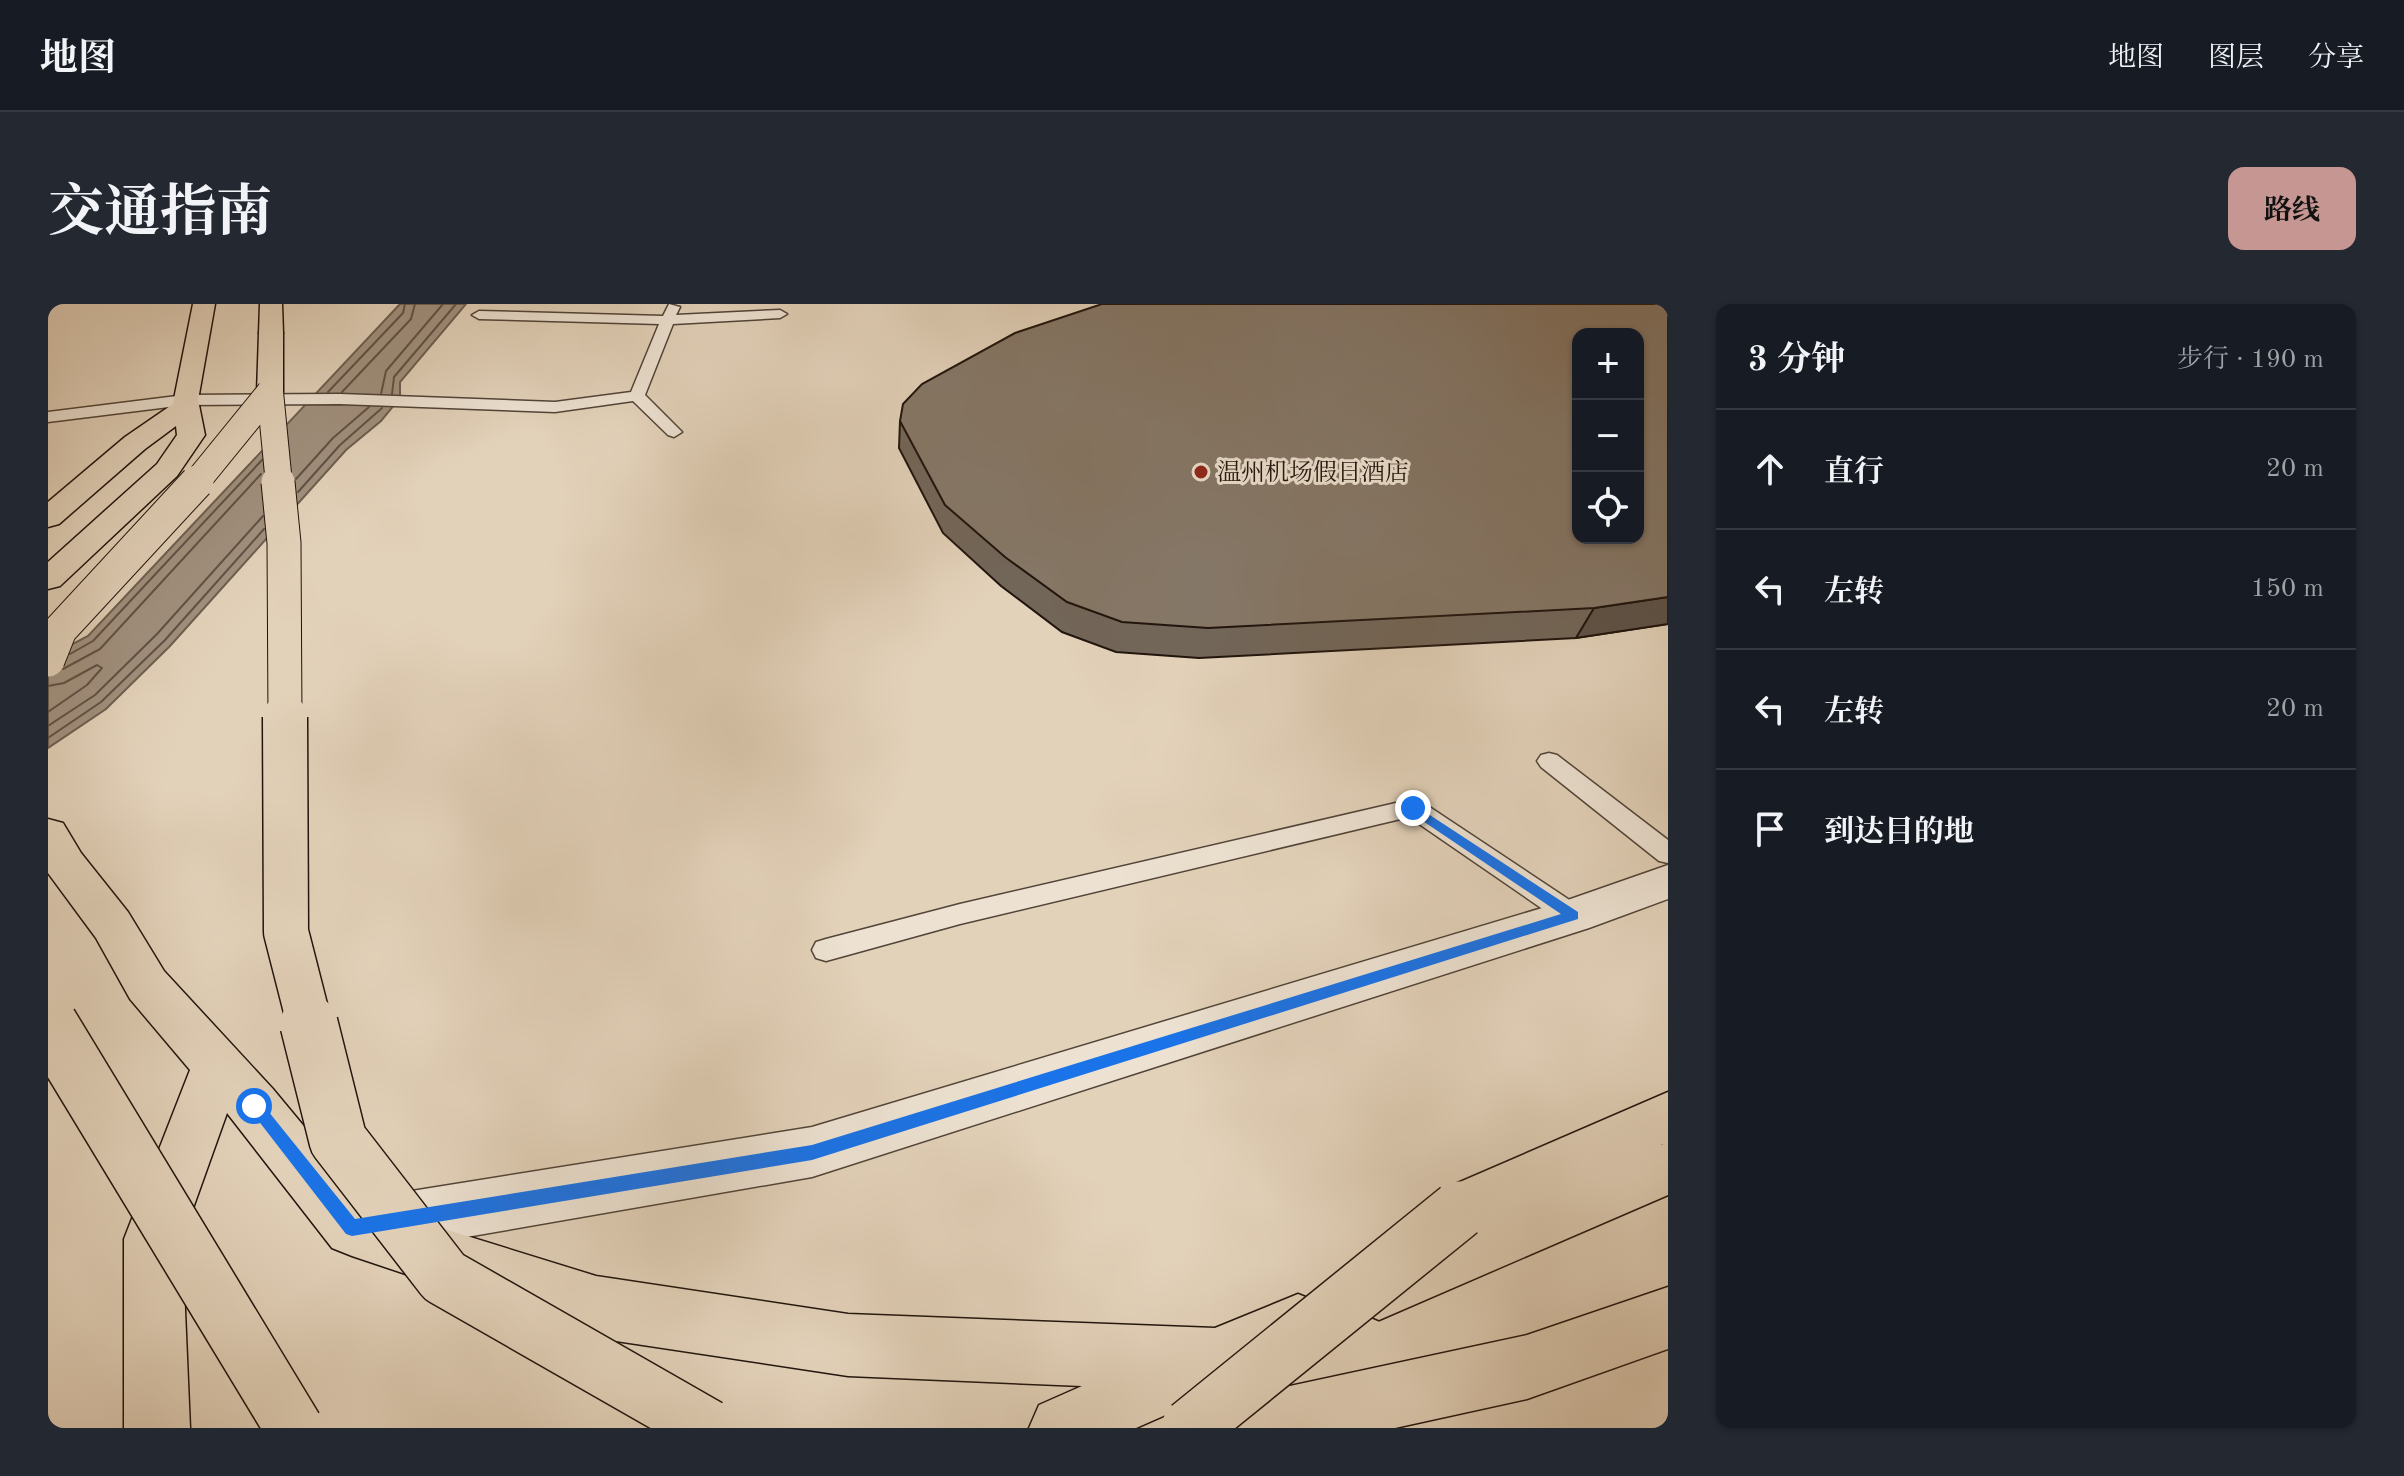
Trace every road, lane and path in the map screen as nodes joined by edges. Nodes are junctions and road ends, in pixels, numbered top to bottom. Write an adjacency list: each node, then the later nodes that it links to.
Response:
1 (204, 304): 9 (main road)
2 (271, 304): 7 (main road)
3 (674, 304): 6 (lane)
4 (780, 314): 6 (lane)
5 (479, 315): 6 (lane)
6 (666, 320): 8 (lane)
7 (270, 392): 14 (main road, bridge); 30 (main road, bridge)
8 (637, 396): 9 (lane); 11 (lane)
9 (186, 403): 10 (lane); 12 (main road); 13 (main road)
10 (48, 417)
11 (674, 432)
12 (48, 518)
13 (48, 579)
14 (48, 660)
15 (1549, 761): 17 (lane)
16 (48, 834): 22 (main road)
17 (1668, 854)
18 (1668, 882): 19 (street)
19 (1573, 916): 20 (lane); 25 (street)
20 (826, 950)
21 (48, 1022): 29 (main road, bridge)
22 (218, 1065): 25 (main road); 28 (main road)
23 (1668, 1116): 32 (main road, bridge)
24 (1668, 1168): 27 (main road)
25 (352, 1228): 27 (main road)
26 (1668, 1318): 33 (main road)
27 (1215, 1360): 31 (main road)
28 (157, 1428)
29 (294, 1428)
30 (708, 1428)
31 (1062, 1428)
32 (1190, 1428)
33 (1248, 1428)

